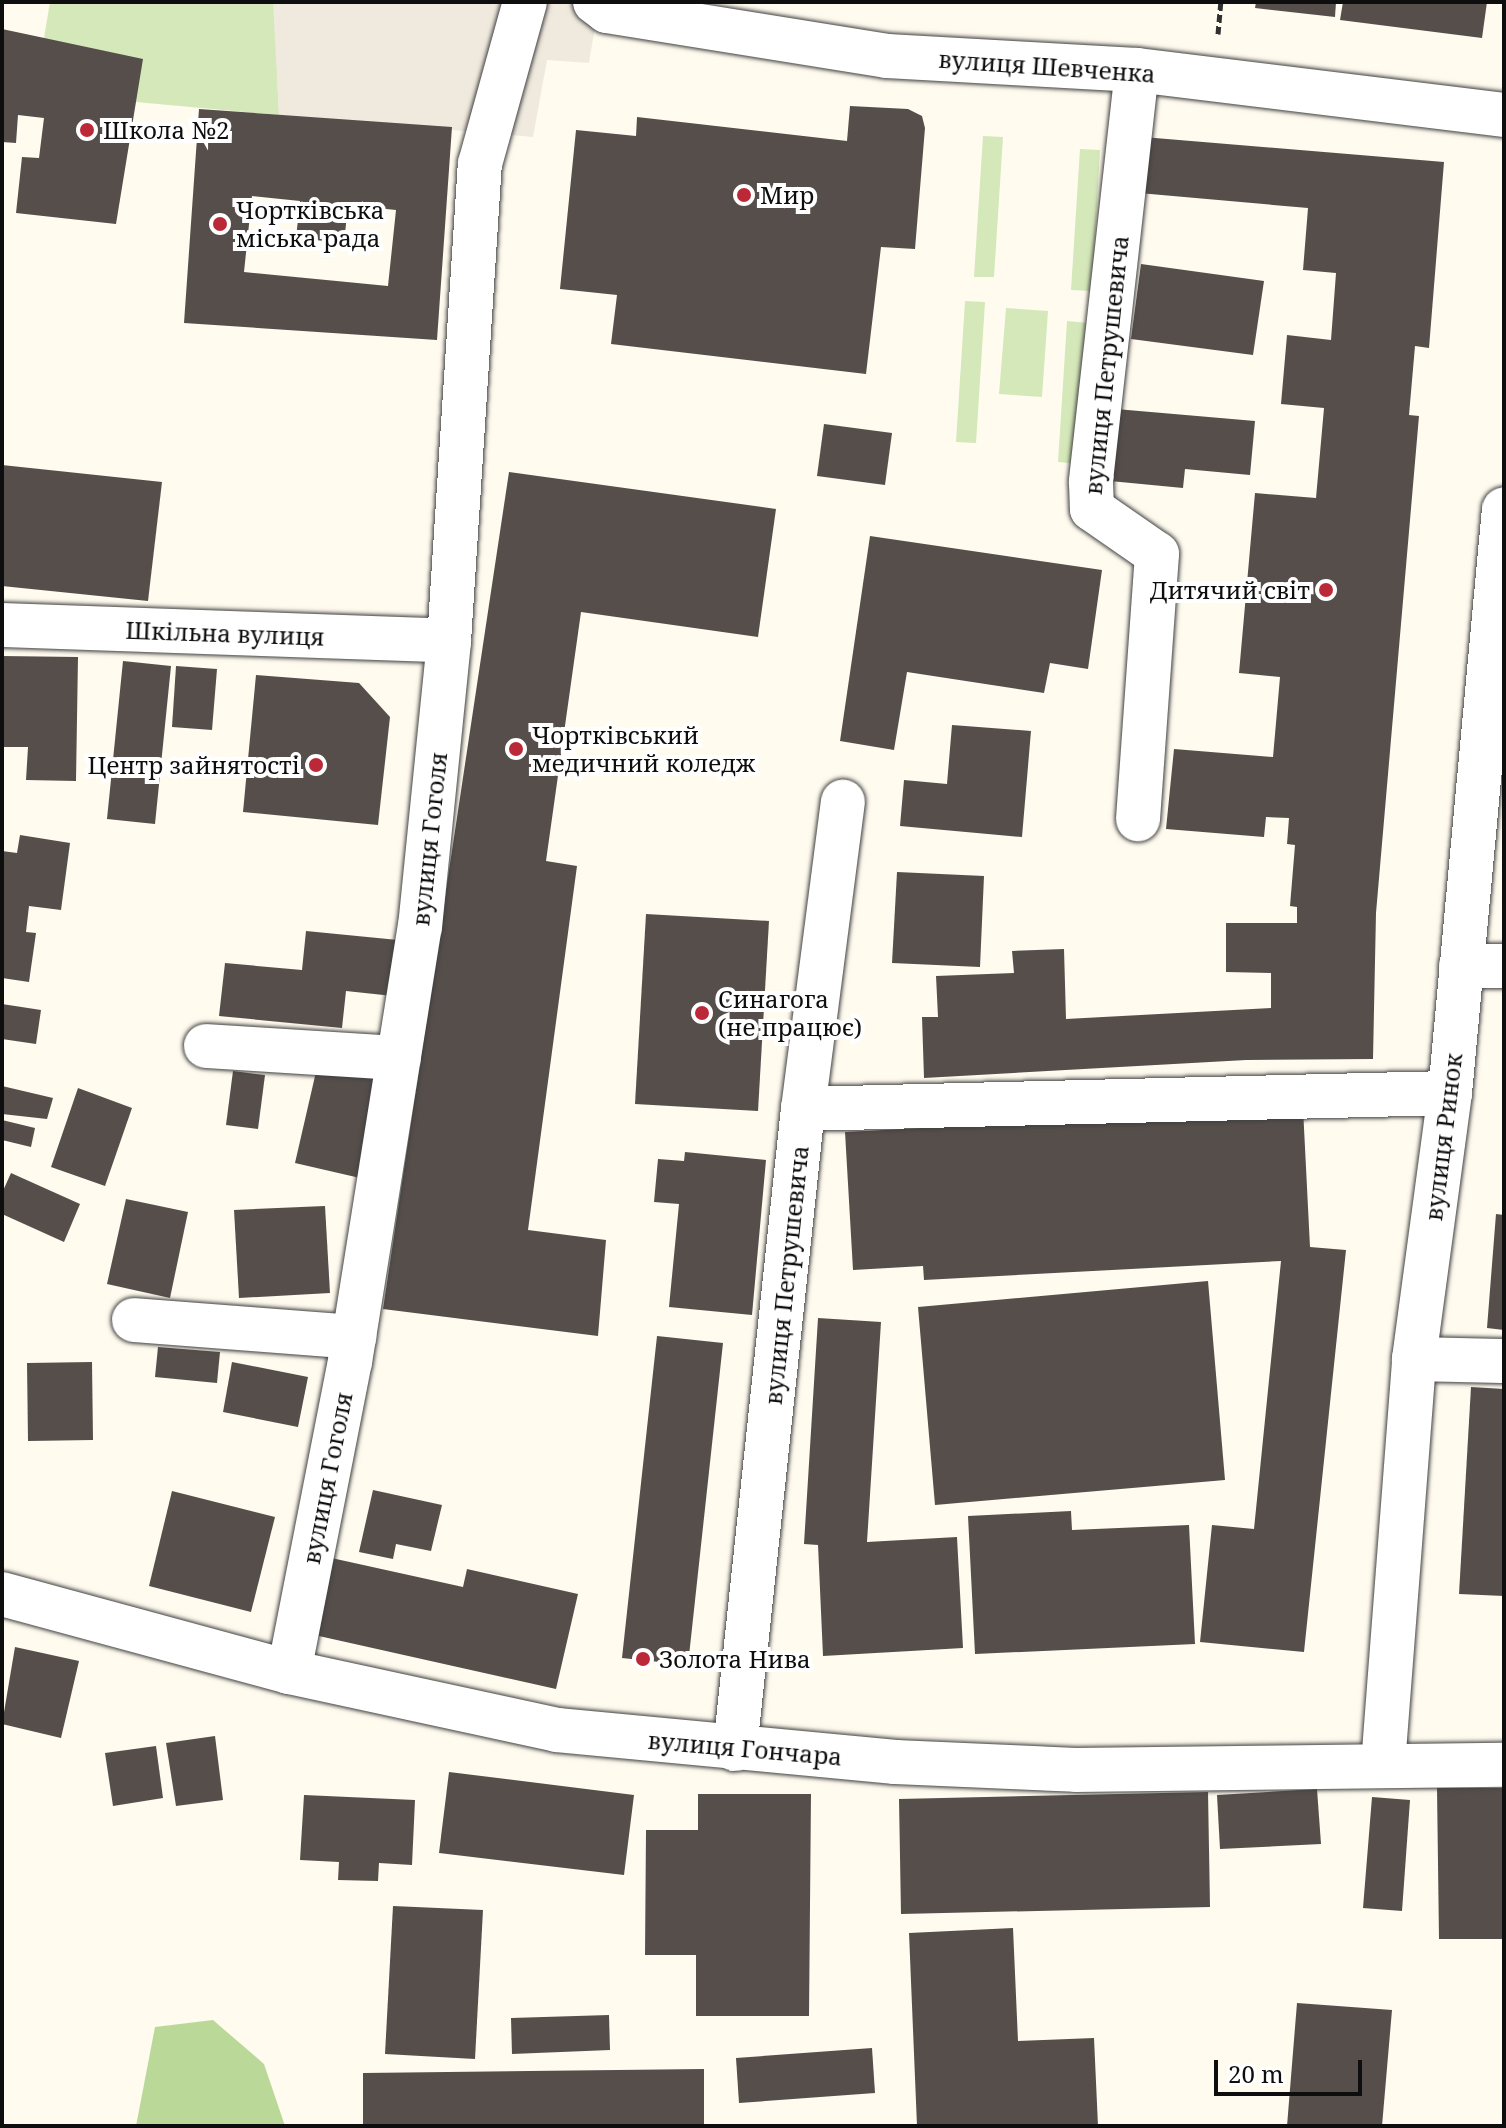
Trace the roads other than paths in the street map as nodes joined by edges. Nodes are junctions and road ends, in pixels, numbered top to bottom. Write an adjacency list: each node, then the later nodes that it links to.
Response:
1 (525, 2): 7 (street, вулиця Гоголя)
2 (595, 2): 3 (street, вулиця Шевченка)
3 (1137, 70): 4 (street, вулиця Шевченка); 10 (street, вулиця Петрушевича)
4 (1504, 115)
5 (1503, 532): 9 (street, вулиця Ринок)
6 (2, 625): 7 (street, Шкільна вулиця)
7 (449, 641): 14 (street, вулиця Гоголя)
8 (843, 802): 16 (street, вулиця Петрушевича)
9 (1491, 814): 11 (street, вулиця Ринок)
10 (1138, 819)
11 (1461, 966): 12 (street); 15 (street, вулиця Ринок)
12 (1504, 966)
13 (206, 1046): 14 (street)
14 (399, 1058): 18 (street, вулиця Гоголя)
15 (1450, 1093): 16 (street); 19 (street, вулиця Ринок)
16 (803, 1109): 23 (street, вулиця Петрушевича)
17 (134, 1320): 18 (street)
18 (354, 1337): 22 (street, вулиця Гоголя)
19 (1414, 1359): 20 (street); 24 (street, вулиця Ринок)
20 (1504, 1361)
21 (2, 1594): 22 (street, вулиця Гончара)
22 (289, 1672): 23 (street, вулиця Гончара)
23 (735, 1749): 24 (street, вулиця Гончара)
24 (1383, 1765): 25 (street, вулиця Гончара)
25 (1504, 1765)

